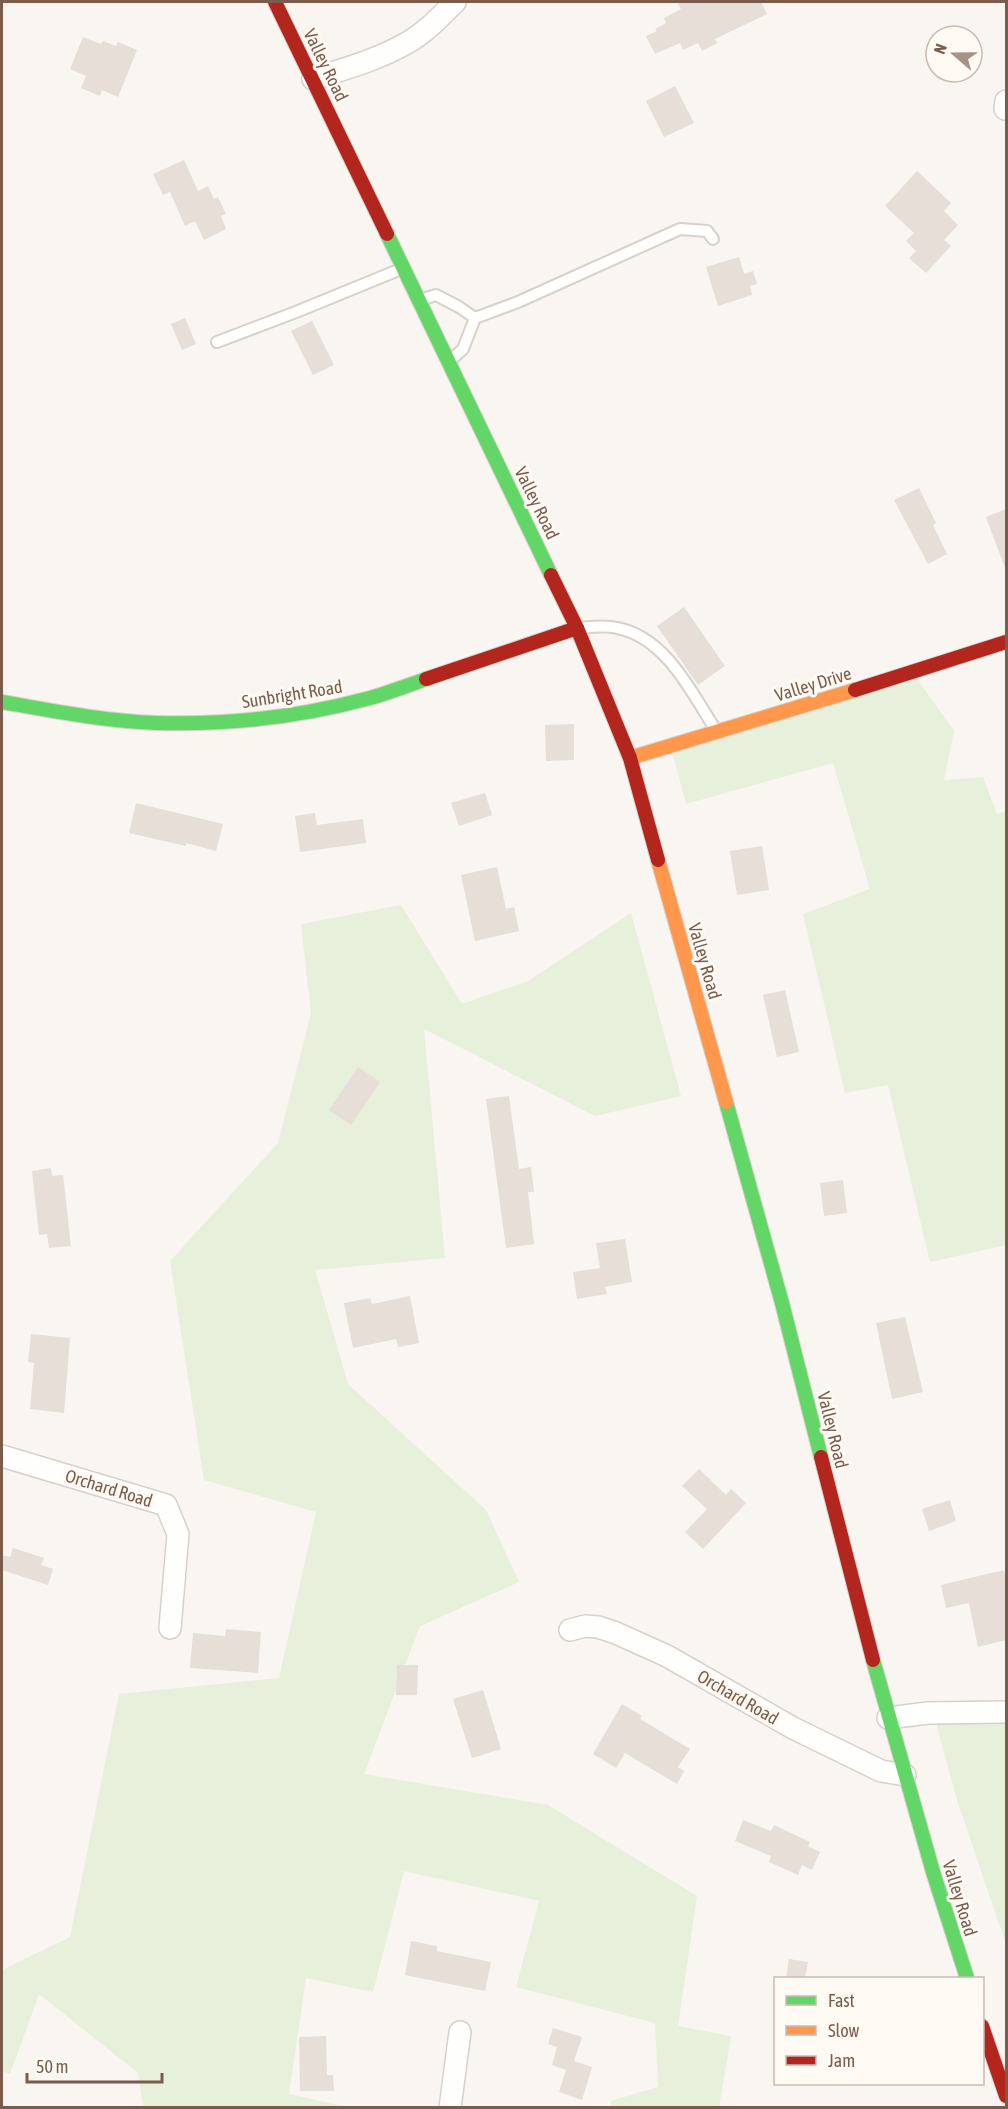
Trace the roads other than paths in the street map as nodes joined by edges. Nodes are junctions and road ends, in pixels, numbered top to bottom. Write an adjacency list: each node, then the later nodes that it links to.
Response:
1 (275, 2): 3 (main road, Valley Road)
2 (455, 2): 3 (street)
3 (313, 79): 5 (main road, Valley Road)
4 (713, 239): 7 (lane)
5 (404, 267): 6 (main road, Valley Road); 8 (lane)
6 (420, 300): 7 (lane); 9 (main road, Valley Road)
7 (475, 318): 9 (lane)
8 (217, 342)
9 (449, 362): 10 (main road, Valley Road)
10 (577, 628): 12 (main road, Sunbright Road); 13 (lane); 14 (main road, Valley Road)
11 (1006, 642): 13 (main road, Valley Drive)
12 (2, 702)
13 (717, 732): 14 (main road, Valley Drive)
14 (630, 758): 19 (main road, Valley Road)
15 (2, 1456): 16 (street, Orchard Road)
16 (170, 1628)
17 (570, 1630): 20 (street, Orchard Road)
18 (1006, 1712): 19 (street)
19 (888, 1718): 20 (main road, Valley Road)
20 (905, 1775): 21 (main road, Valley Road)
21 (967, 1977)
22 (460, 2032): 25 (street)
23 (984, 2032): 24 (main road)
24 (1006, 2096)
25 (450, 2108)

